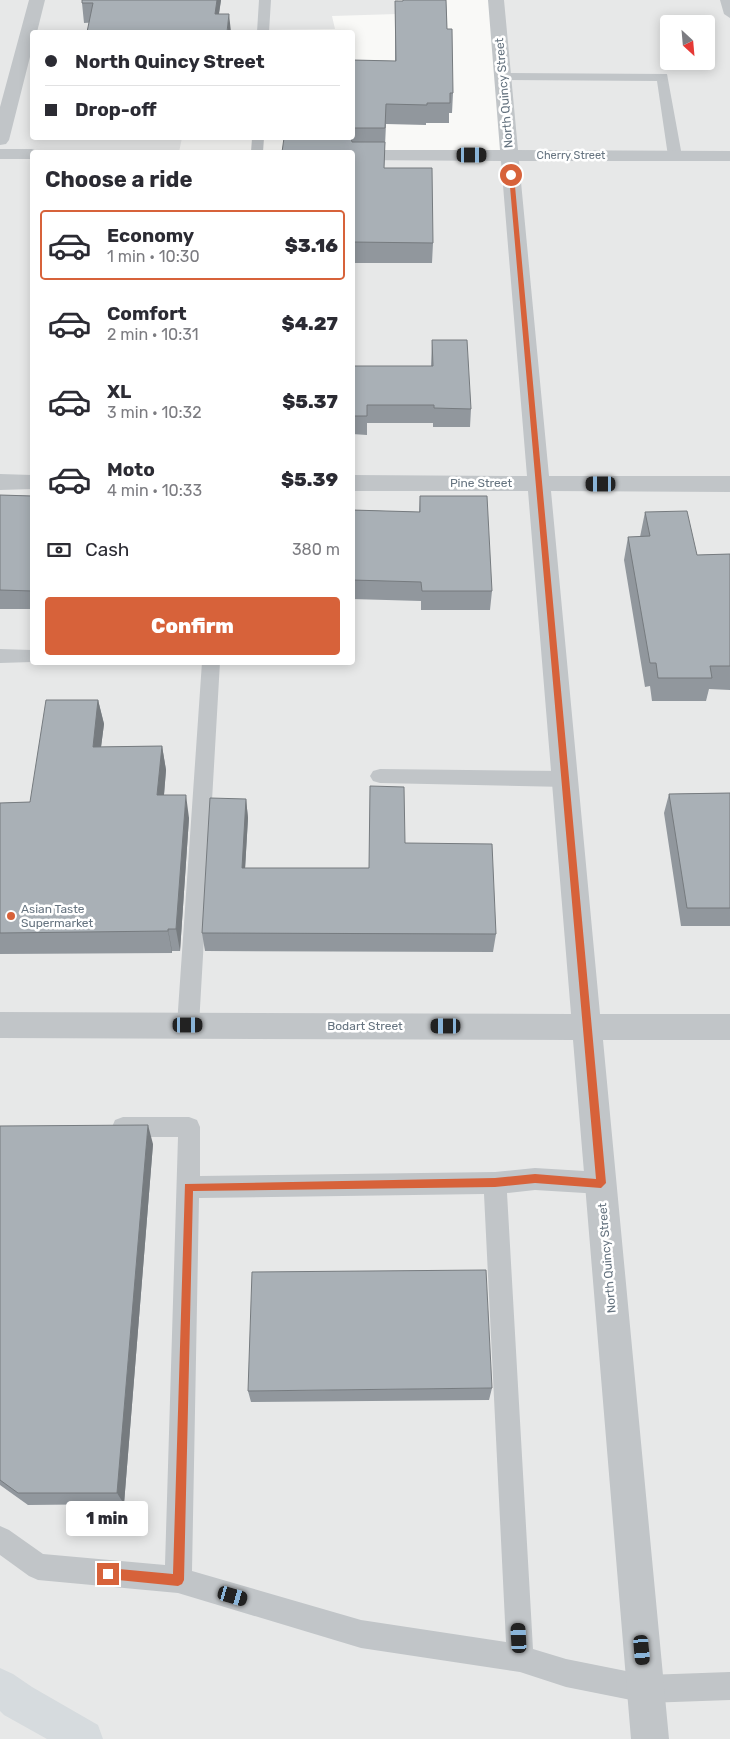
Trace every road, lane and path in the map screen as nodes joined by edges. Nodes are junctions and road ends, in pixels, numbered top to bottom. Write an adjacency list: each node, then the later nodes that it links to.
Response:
1 (37, 0): 8 (street)
2 (265, 0): 6 (lane)
3 (496, 0): 7 (street, North Quincy Street)
4 (726, 0): 5 (lane)
5 (730, 14)
6 (263, 30)
7 (503, 77): 12 (street, North Quincy Street); 13 (lane)
8 (0, 140)
9 (0, 154): 10 (street)
10 (30, 154)
11 (355, 155): 12 (street, Cherry Street)
12 (510, 155): 13 (street, Cherry Street); 18 (street, North Quincy Street)
13 (675, 156): 14 (street, Cherry Street)
14 (730, 156)
15 (0, 482): 16 (street)
16 (30, 482)
17 (355, 483): 18 (street, Pine Street)
18 (539, 484): 19 (street, Pine Street); 24 (street, North Quincy Street)
19 (730, 484)
20 (0, 656): 21 (lane)
21 (30, 656)
22 (211, 665): 26 (lane)
23 (380, 776): 24 (lane)
24 (566, 779): 27 (street, North Quincy Street)
25 (0, 1025): 26 (street, Bodart Street)
26 (188, 1025): 27 (street, Bodart Street)
27 (587, 1027): 28 (street, Bodart Street); 31 (street, North Quincy Street)
28 (730, 1027)
29 (99, 1128): 32 (lane)
30 (495, 1183): 31 (lane); 32 (lane); 35 (lane)
31 (601, 1183): 38 (street, North Quincy Street)
32 (188, 1187): 34 (lane)
33 (0, 1539): 34 (lane)
34 (178, 1580): 35 (lane)
35 (520, 1658): 38 (lane)
36 (730, 1686): 38 (lane)
37 (0, 1687): 39 (main road)
38 (646, 1689): 40 (street, North Quincy Street)
39 (84, 1739)
40 (650, 1739)

